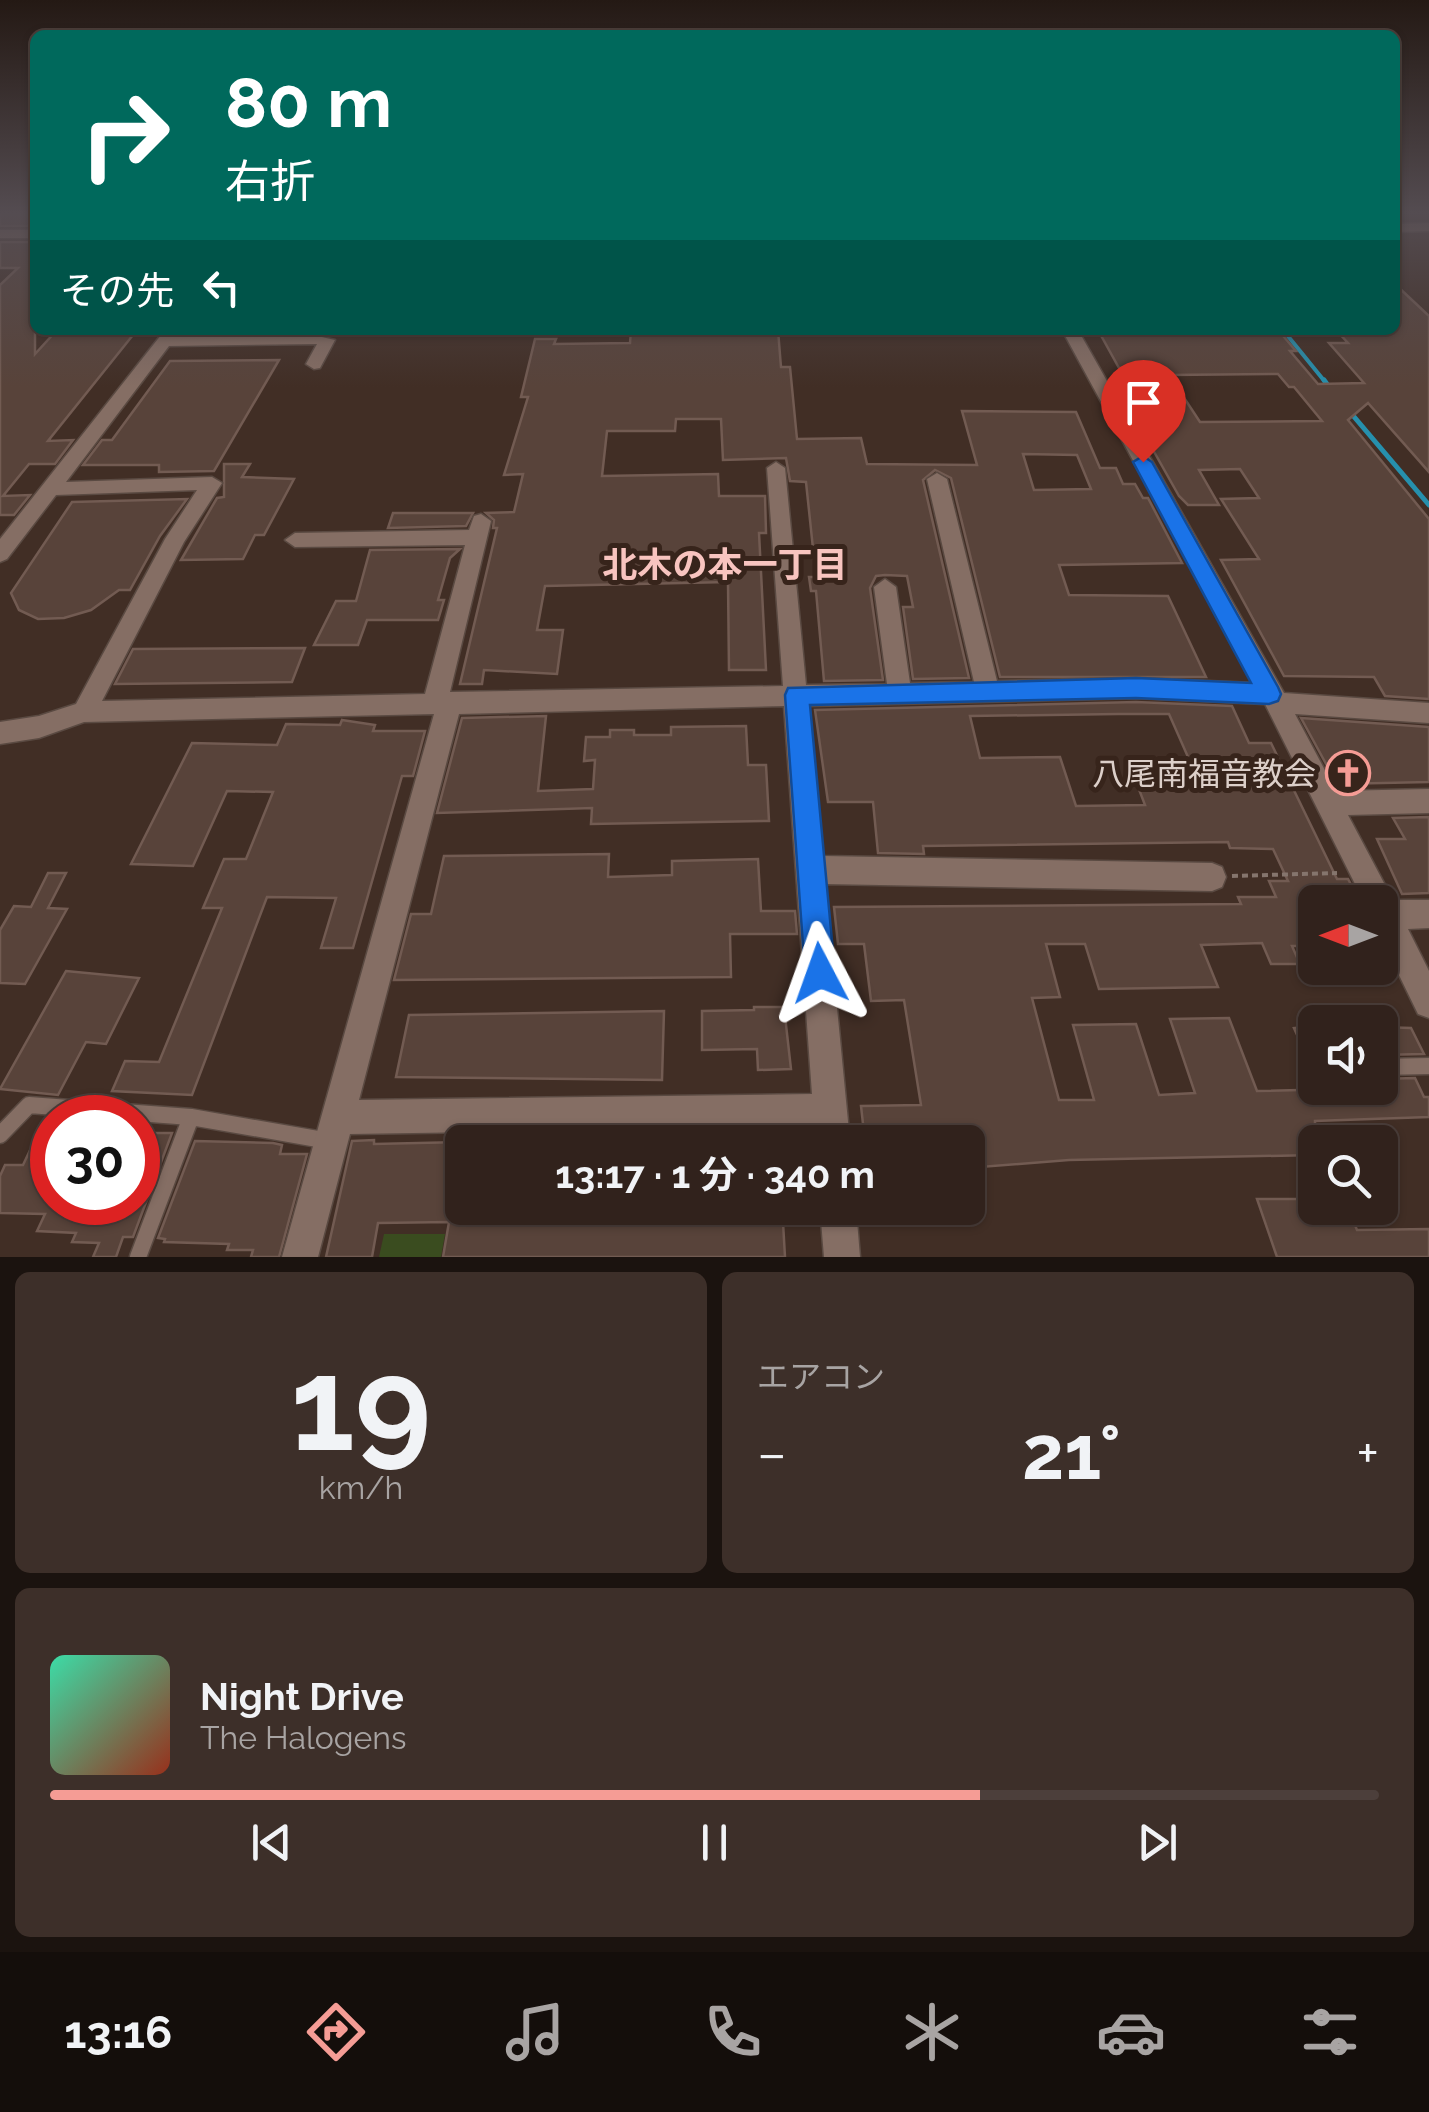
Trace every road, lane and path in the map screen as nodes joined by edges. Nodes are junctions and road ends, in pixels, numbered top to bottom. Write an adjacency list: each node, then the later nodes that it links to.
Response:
1 (169, 335): 2 (street); 9 (street)
2 (211, 335): 5 (street)
3 (304, 335): 5 (street); 6 (street)
4 (1073, 335): 16 (street)
5 (258, 336)
6 (314, 364)
7 (776, 468): 15 (street)
8 (938, 479): 13 (street)
9 (49, 489): 11 (street); 18 (street)
10 (295, 540): 17 (street)
11 (0, 554)
12 (885, 587): 14 (street)
13 (988, 691): 14 (street); 16 (street)
14 (900, 693): 15 (street)
15 (797, 695): 17 (street); 23 (street)
16 (1273, 698): 19 (street); 22 (street)
17 (442, 702): 18 (street); 36 (street)
18 (84, 712): 20 (street)
19 (1429, 713)
20 (0, 733)
21 (1429, 801): 22 (street)
22 (1330, 803): 24 (street)
23 (812, 870): 25 (street); 34 (street)
24 (1364, 872): 25 (path); 26 (street)
25 (1212, 878)
26 (1370, 885)
27 (1398, 909): 28 (street)
28 (1429, 914)
29 (1398, 941): 30 (street)
30 (1429, 1003)
31 (1429, 1066): 32 (lane)
32 (1398, 1067)
33 (191, 1117): 36 (lane); 37 (lane); 39 (lane)
34 (832, 1125)
35 (445, 1128): 36 (street)
36 (333, 1129): 40 (street)
37 (0, 1136)
38 (839, 1225): 41 (street)
39 (138, 1257)
40 (300, 1257)
41 (842, 1257)

